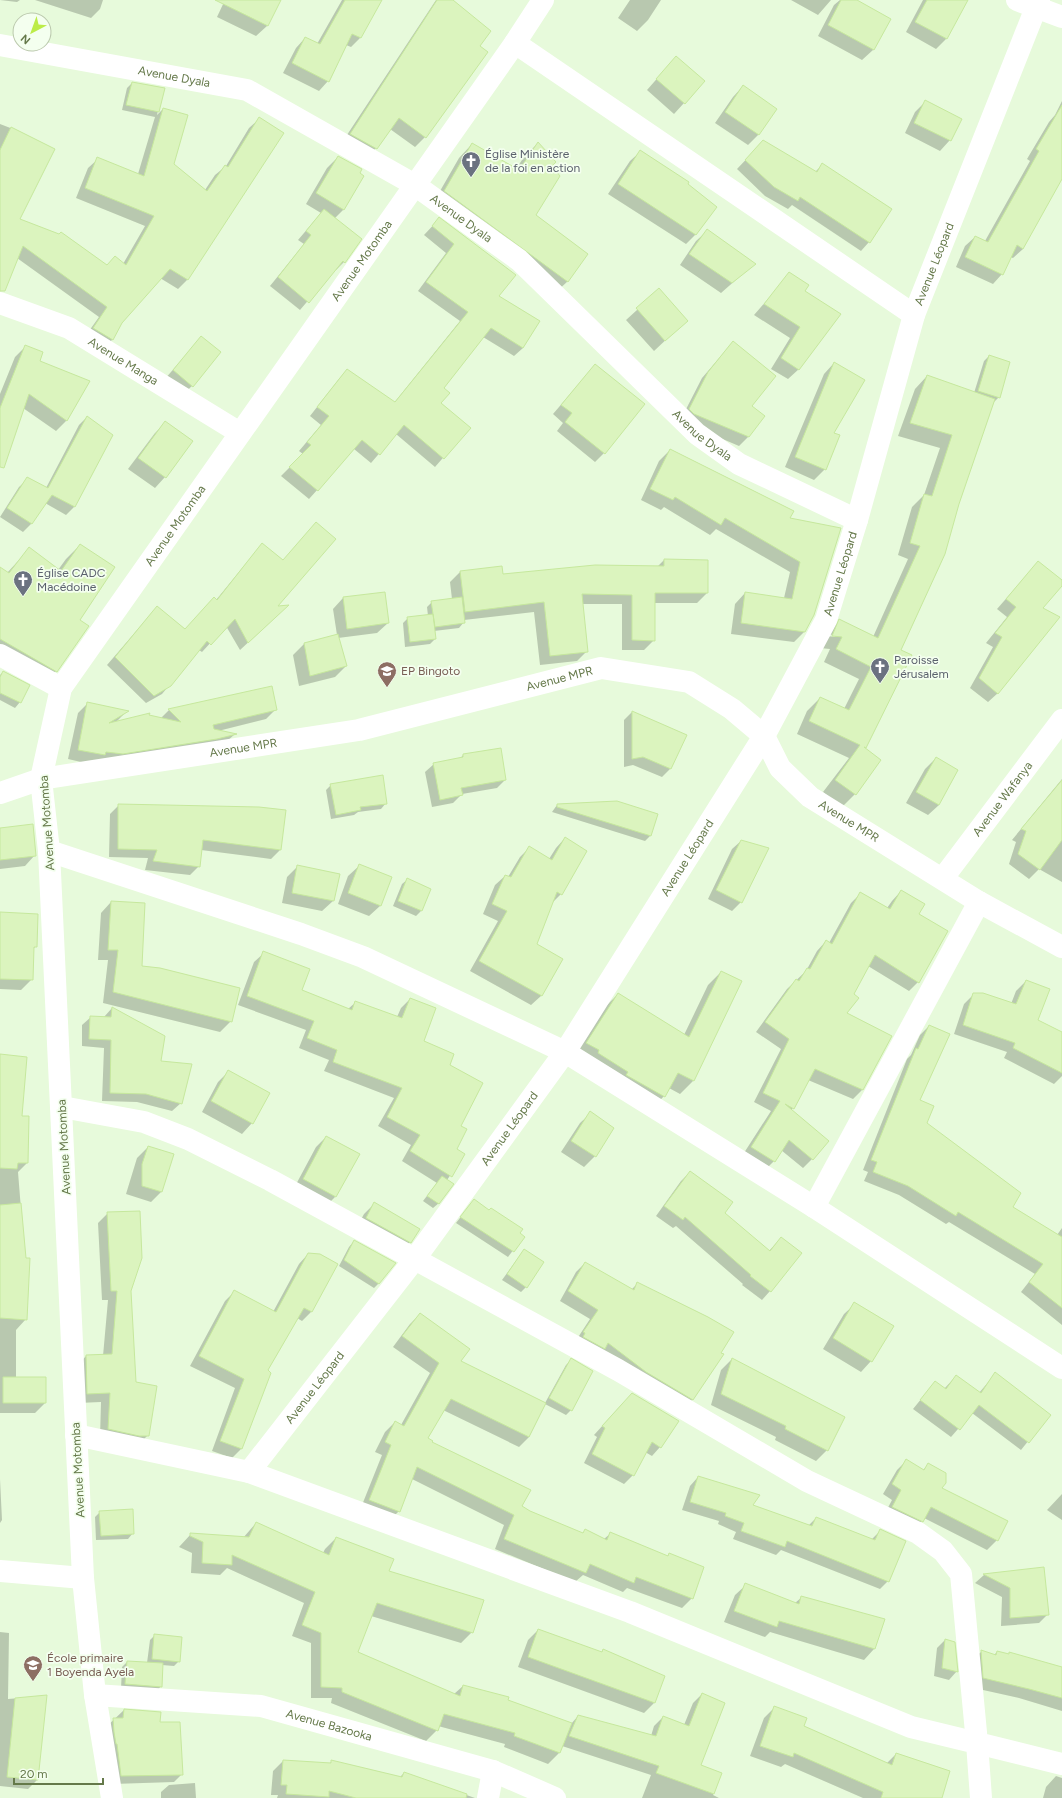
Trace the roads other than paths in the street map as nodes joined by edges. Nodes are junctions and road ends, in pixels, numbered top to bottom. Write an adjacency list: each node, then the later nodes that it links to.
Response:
1 (543, 0): 4 (street, Avenue Motomba)
2 (1031, 2): 3 (street); 8 (street, Avenue Léopard)
3 (1062, 17)
4 (515, 43): 6 (street, Avenue Motomba); 8 (street)
5 (0, 46): 6 (street, Avenue Dyala)
6 (415, 185): 9 (street, Avenue Motomba); 10 (street, Avenue Dyala)
7 (0, 303): 9 (street, Avenue Manga)
8 (914, 316): 10 (street, Avenue Léopard)
9 (240, 433): 12 (street, Avenue Motomba)
10 (856, 520): 14 (street, Avenue Léopard)
11 (0, 655): 12 (street)
12 (60, 688): 15 (street, Avenue Motomba)
13 (1062, 720): 18 (street, Avenue Wafanya)
14 (764, 736): 15 (street, Avenue MPR); 18 (street, Avenue MPR); 21 (street, Avenue Léopard)
15 (41, 779): 16 (street, Avenue MPR); 17 (street, Avenue Motomba)
16 (0, 793)
17 (49, 851): 21 (street); 22 (street, Avenue Motomba)
18 (943, 878): 19 (street, Avenue MPR)
19 (979, 902): 20 (street, Avenue MPR); 23 (street)
20 (1062, 947)
21 (566, 1052): 23 (street); 24 (street, Avenue Léopard)
22 (62, 1107): 24 (street); 26 (street, Avenue Motomba)
23 (814, 1207): 25 (street)
24 (414, 1260): 27 (street, Avenue Léopard); 31 (street)
25 (1062, 1368)
26 (76, 1435): 27 (street); 29 (street, Avenue Motomba)
27 (249, 1472): 31 (street)
28 (0, 1571): 29 (street)
29 (83, 1578): 30 (street, Avenue Motomba)
30 (95, 1695): 33 (street, Avenue Bazooka); 34 (street, Avenue Motomba)
31 (977, 1743): 32 (street); 37 (street)
32 (1062, 1764)
33 (493, 1771): 35 (street); 36 (street, Avenue Bazooka)
34 (112, 1798)
35 (488, 1798)
36 (555, 1798)
37 (980, 1798)

